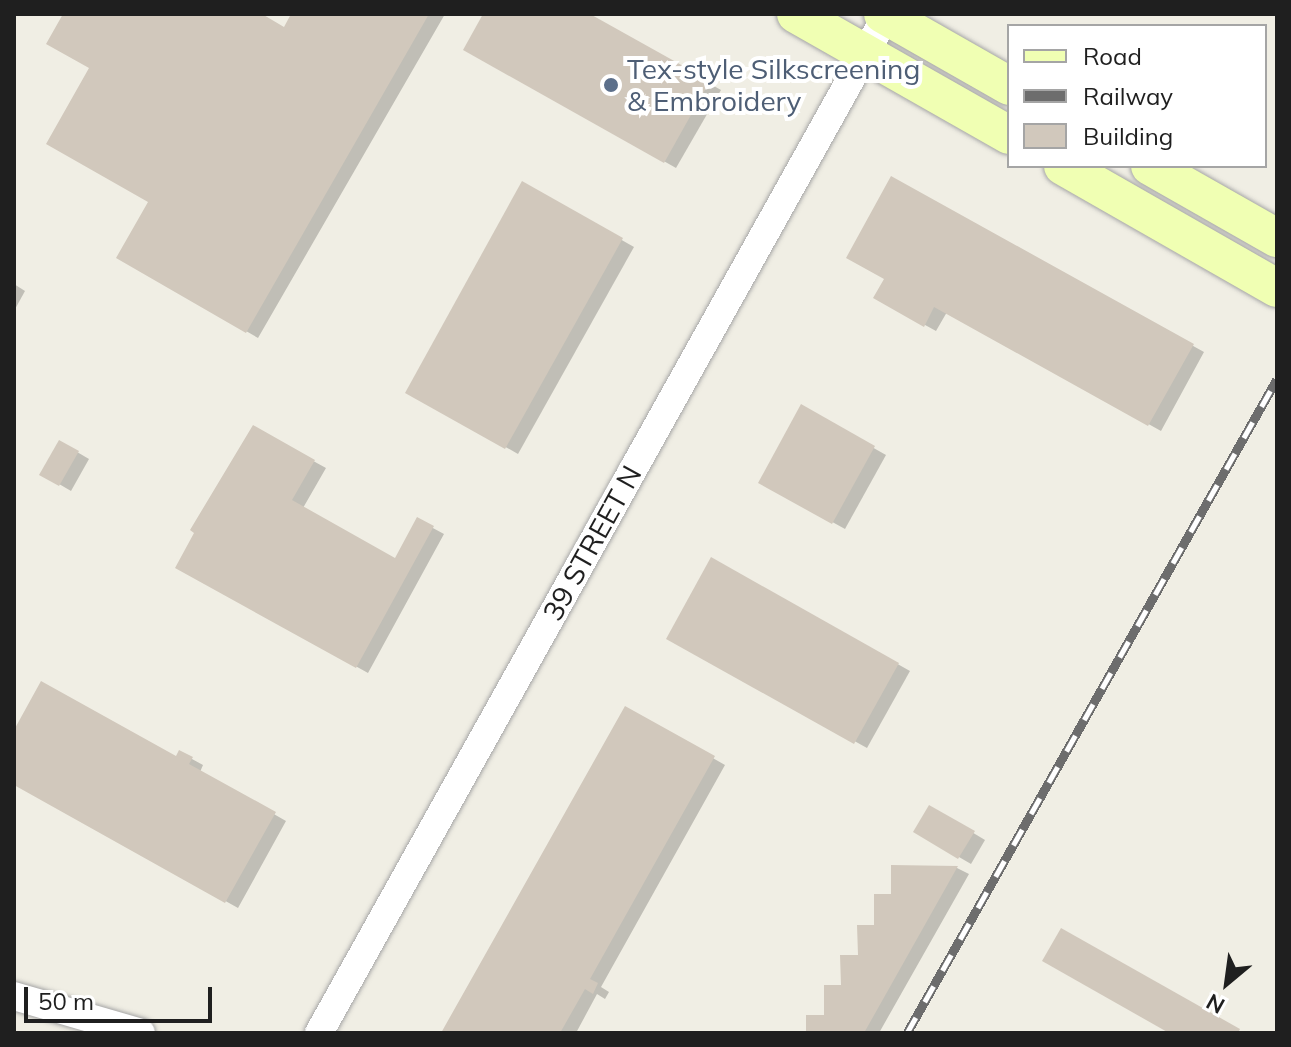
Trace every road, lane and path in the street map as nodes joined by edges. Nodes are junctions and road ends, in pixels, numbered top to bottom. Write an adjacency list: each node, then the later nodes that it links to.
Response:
1 (796, 14): 3 (main road)
2 (885, 15): 3 (street, 39 STREET N); 4 (main road)
3 (865, 53): 5 (main road); 12 (street, 39 STREET N)
4 (1007, 85)
5 (1007, 134)
6 (1067, 168): 9 (main road)
7 (1154, 168): 8 (main road)
8 (1277, 238)
9 (1277, 288)
10 (14, 996): 11 (street)
11 (141, 1033)
12 (319, 1033)

